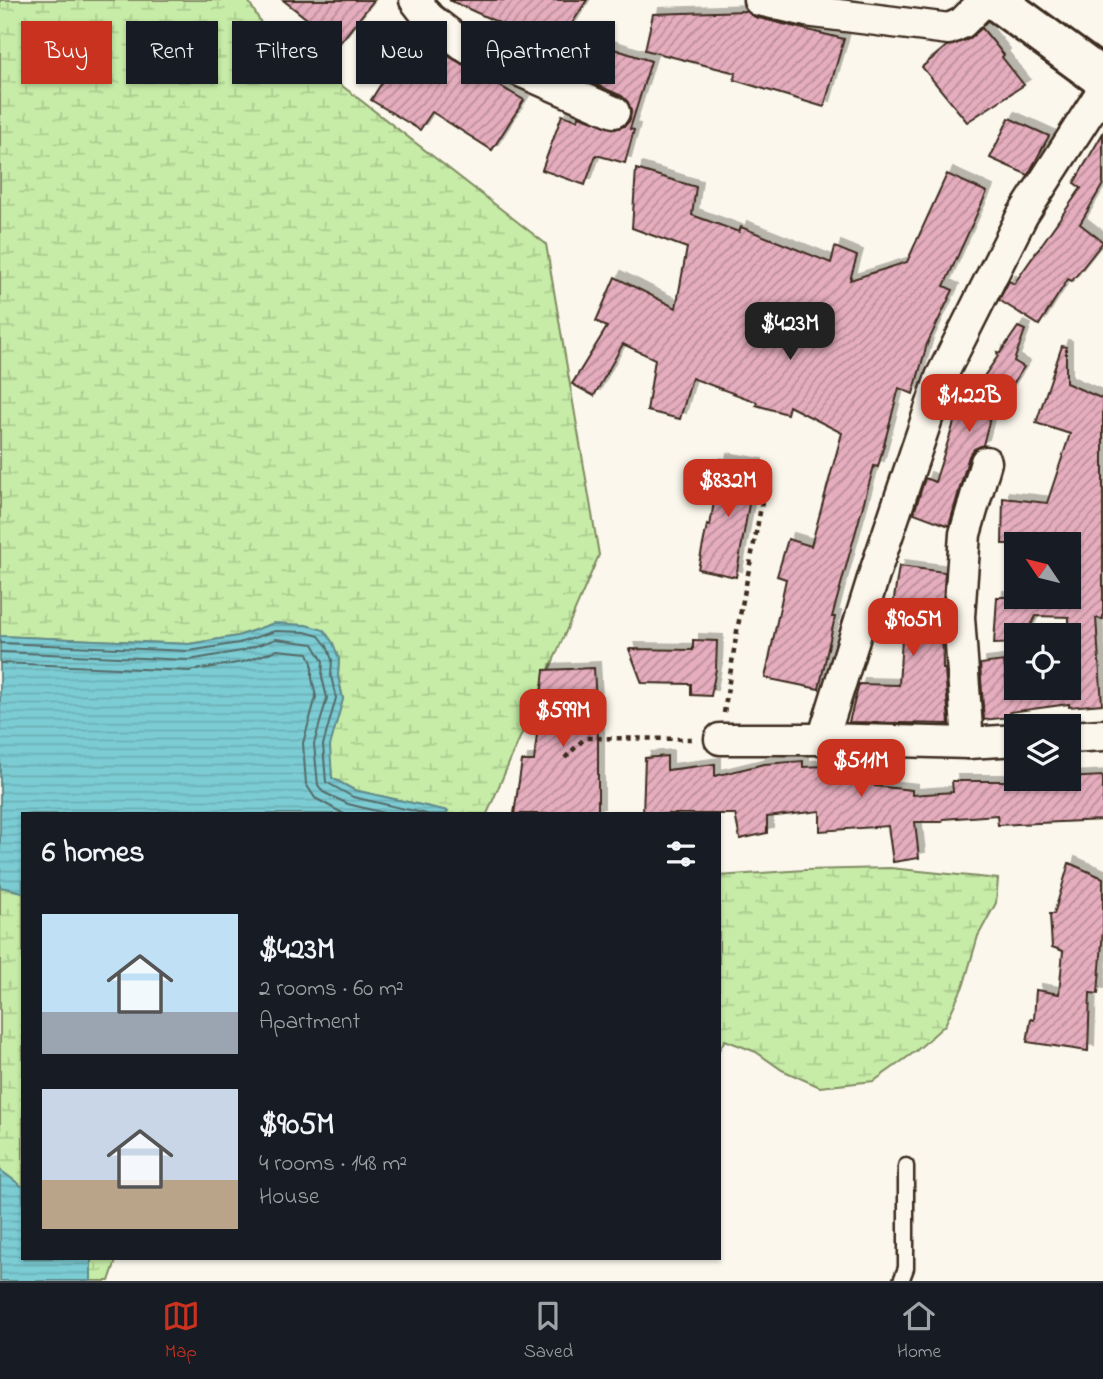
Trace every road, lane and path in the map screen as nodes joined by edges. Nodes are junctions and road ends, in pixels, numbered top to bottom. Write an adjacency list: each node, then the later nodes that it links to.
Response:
1 (759, 0): 2 (street)
2 (985, 0)
3 (995, 0): 5 (main road)
4 (427, 6): 7 (street)
5 (1103, 79)
6 (1103, 90): 13 (street)
7 (614, 112)
8 (986, 462): 15 (street)
9 (768, 471): 12 (path)
10 (1103, 735): 11 (street)
11 (1081, 736)
12 (720, 739): 13 (street); 16 (path)
13 (823, 739): 15 (street)
14 (1004, 741): 15 (street)
15 (968, 743)
16 (565, 758)
17 (906, 1166): 18 (lane)
18 (901, 1281)

